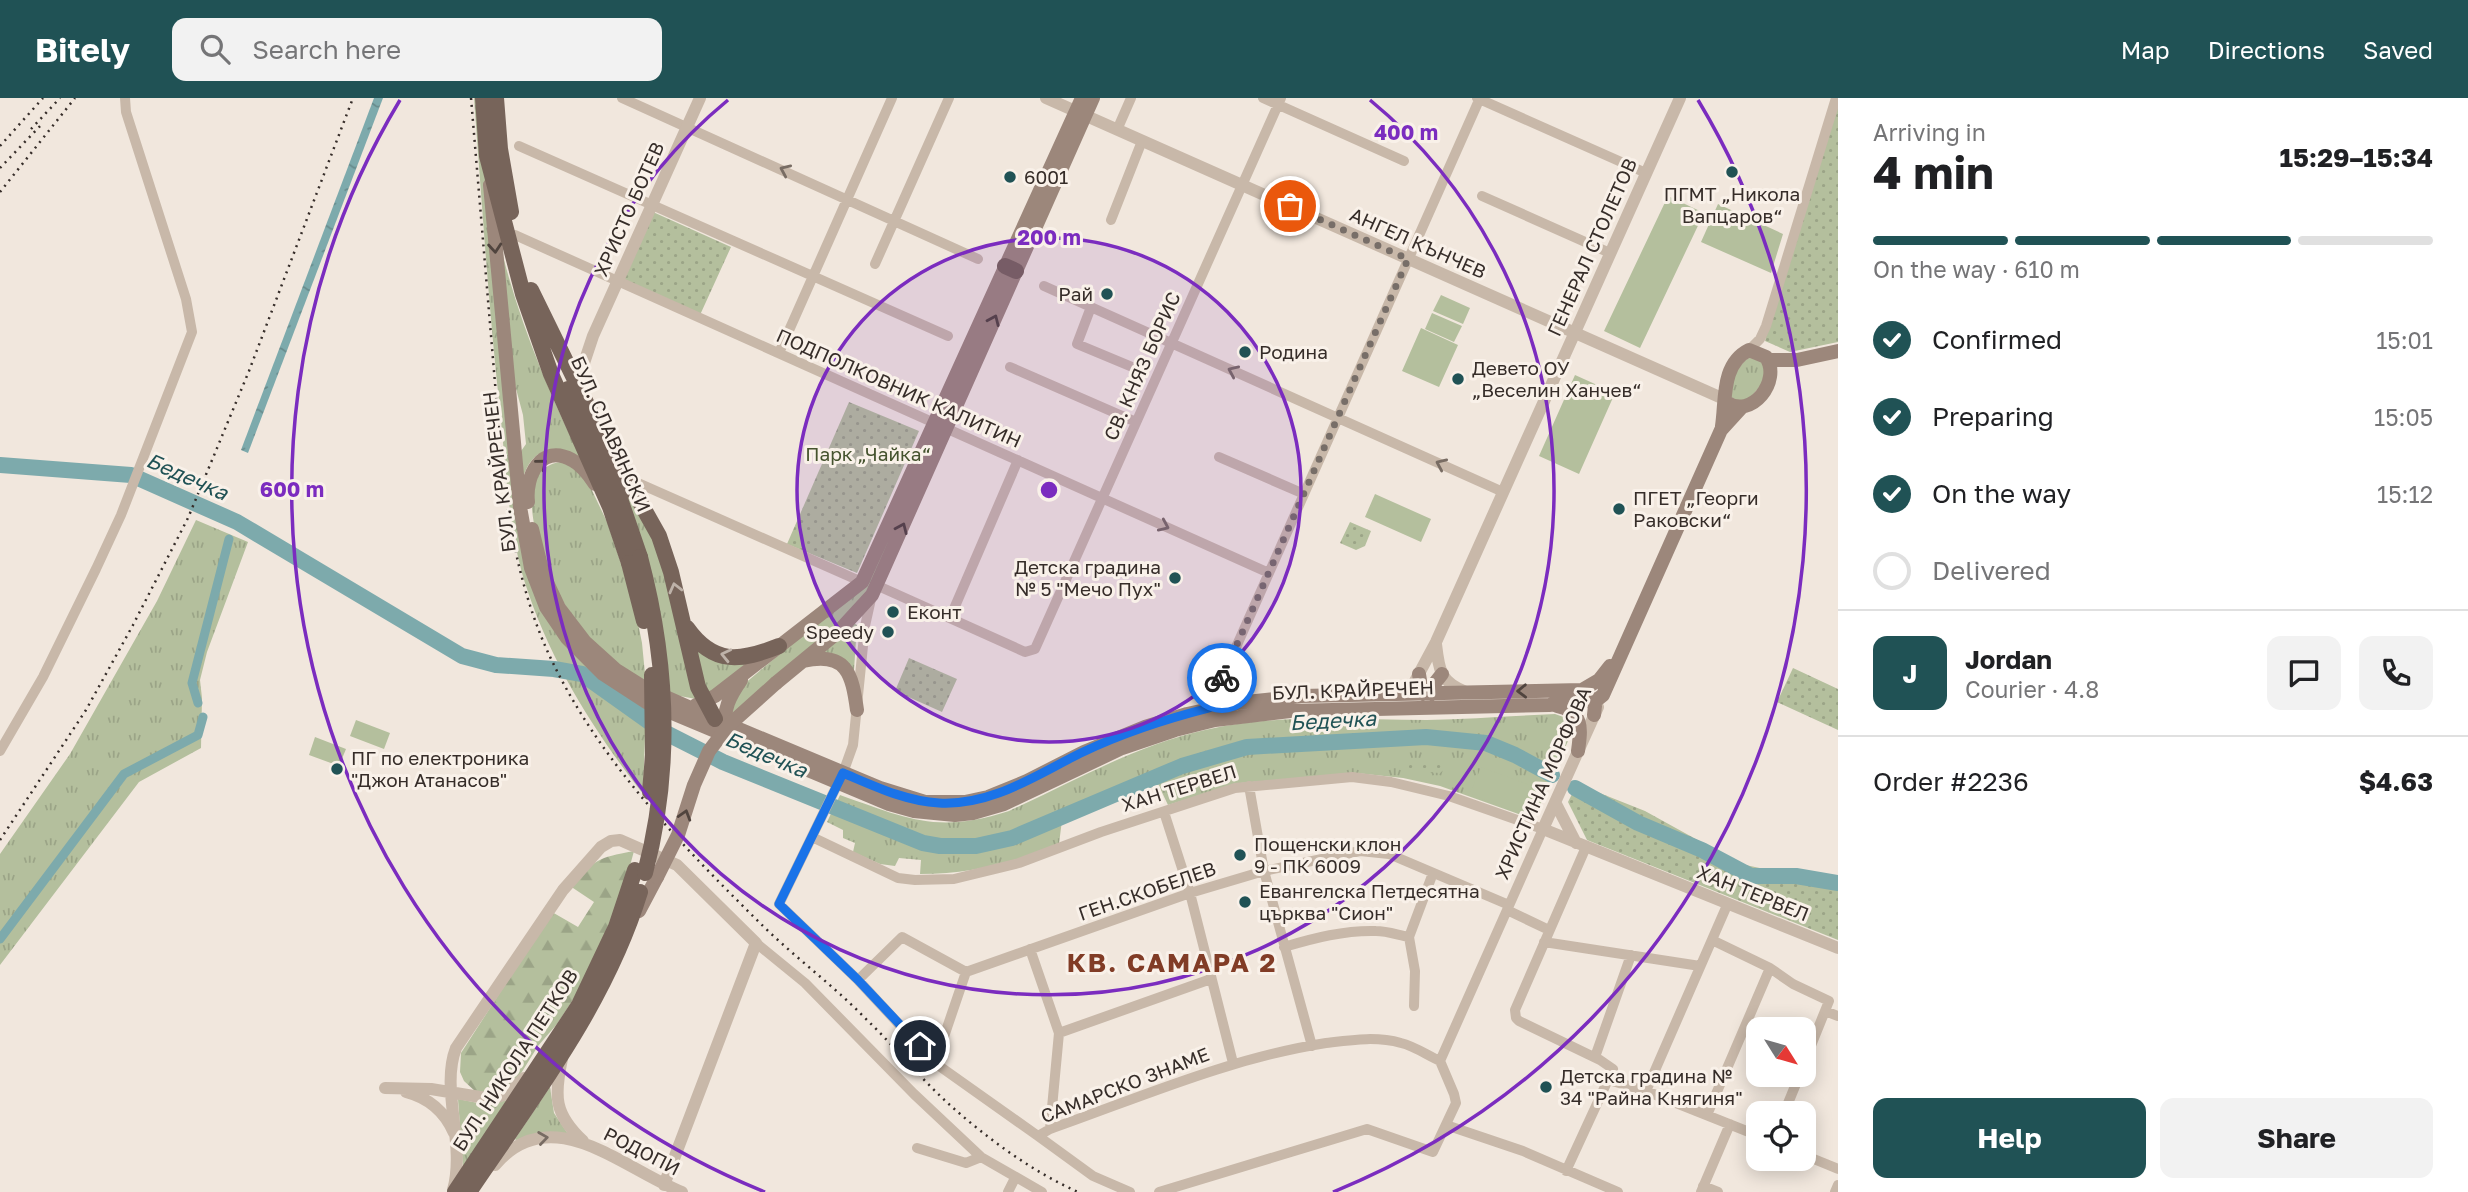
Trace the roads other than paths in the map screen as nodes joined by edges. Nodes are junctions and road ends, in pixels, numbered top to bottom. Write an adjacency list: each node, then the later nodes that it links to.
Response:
1 (125, 98): 94 (street)
2 (483, 98): 21 (main road, БУЛ. СЛАВЯНСКИ)
3 (496, 98): 30 (main road, БУЛ. СЛАВЯНСКИ)
4 (622, 98): 17 (street)
5 (700, 98): 17 (street, ХРИСТО БОТЕВ)
6 (892, 98): 26 (street)
7 (949, 98): 29 (street)
8 (1046, 98): 16 (street, АНГЕЛ КЪНЧЕВ)
9 (1093, 98): 16 (main road)
10 (1131, 98): 18 (street)
11 (1263, 98): 15 (street)
12 (1479, 98): 23 (street); 33 (street)
13 (1680, 98): 23 (street, ГЕНЕРАЛ СТОЛЕТОВ)
14 (1836, 98): 40 (street)
15 (1280, 101): 22 (street); 24 (street, СВ. КНЯЗ БОРИС)
16 (1081, 108): 18 (street, АНГЕЛ КЪНЧЕВ); 61 (main road)
17 (687, 126): 26 (street, one-way to 17); 27 (street, ХРИСТО БОТЕВ)
18 (1117, 130): 19 (street, АНГЕЛ КЪНЧЕВ)
19 (1142, 141): 24 (street, АНГЕЛ КЪНЧЕВ); 28 (street)
20 (519, 146): 27 (street)
21 (487, 156): 69 (main road, БУЛ. СЛАВЯНСКИ); 93 (main road, БУЛ. КРАЙРЕЧЕН, one-way to 93)
22 (1404, 161)
23 (1646, 173): 31 (street, ГЕНЕРАЛ СТОЛЕТОВ)
24 (1242, 186): 33 (street, АНГЕЛ КЪНЧЕВ); 44 (street, СВ. КНЯЗ БОРИС)
25 (1482, 197): 31 (street)
26 (847, 199): 29 (street); 35 (street)
27 (652, 205): 35 (street); 36 (street, ХРИСТО БОТЕВ)
28 (1111, 220)
29 (895, 221): 32 (street); 34 (street)
30 (515, 235): 36 (street, ПОДПОЛКОВНИК КАЛИТИН); 37 (main road, БУЛ. СЛАВЯНСКИ)
31 (1610, 253): 41 (street, ГЕНЕРАЛ СТОЛЕТОВ)
32 (978, 259)
33 (1408, 259): 41 (street, АНГЕЛ КЪНЧЕВ); 59 (street)
34 (876, 264)
35 (813, 276): 43 (street); 48 (street)
36 (618, 281): 42 (street, ХРИСТО БОТЕВ); 48 (street, ПОДПОЛКОВНИК КАЛИТИН)
37 (528, 285): 47 (main road); 70 (main road, БУЛ. СЛАВЯНСКИ)
38 (1044, 286): 39 (street)
39 (1091, 307): 44 (street); 52 (street)
40 (1766, 326): 45 (street); 49 (street)
41 (1574, 333): 56 (street, АНГЕЛ КЪНЧЕВ); 66 (street, ГЕНЕРАЛ СТОЛЕТОВ)
42 (593, 336): 47 (street); 55 (street, ХРИСТО БОТЕВ)
43 (948, 336)
44 (1172, 343): 59 (street, one-way to 44); 60 (street, СВ. КНЯЗ БОРИС)
45 (1749, 350): 49 (main road); 53 (main road)
46 (1838, 351): 50 (main road)
47 (562, 352): 55 (main road)
48 (779, 353): 61 (street, ПОДПОЛКОВНИК КАЛИТИН)
49 (1767, 358): 50 (main road); 54 (main road)
50 (1797, 360): 54 (main road)
51 (1010, 366): 60 (street)
52 (1137, 369)
53 (1728, 379): 56 (street); 57 (main road)
54 (1771, 379): 58 (main road)
55 (579, 386): 65 (main road)
56 (1698, 388): 57 (street, АНГЕЛ КЪНЧЕВ)
57 (1725, 401): 58 (main road); 62 (main road, ХРИСТИНА МОРФОВА)
58 (1742, 407): 62 (main road, ХРИСТИНА МОРФОВА)
59 (1338, 418): 66 (street, one-way to 59); 67 (street)
60 (1136, 422): 68 (street, СВ. КНЯЗ БОРИС)
61 (940, 425): 64 (street, ПОДПОЛКОВНИК КАЛИТИН); 72 (main road)
62 (1721, 430): 75 (main road, ХРИСТИНА МОРФОВА)
63 (1219, 457): 67 (street)
64 (1018, 460): 68 (street, ПОДПОЛКОВНИК КАЛИТИН); 73 (street)
65 (628, 479): 72 (street); 74 (main road, one-way to 65)
66 (1503, 492): 76 (street, ГЕНЕРАЛ СТОЛЕТОВ)
67 (1304, 494): 71 (street)
68 (1102, 498): 71 (street, ПОДПОЛКОВНИК КАЛИТИН, one-way to 71); 73 (street, СВ. КНЯЗ БОРИС)
69 (610, 507): 70 (main road, БУЛ. СЛАВЯНСКИ); 88 (main road, БУЛ. КРАЙРЕЧЕН, one-way to 69)
70 (634, 560): 104 (main road, БУЛ. СЛАВЯНСКИ, bridge)
71 (1269, 573): 90 (street)
72 (871, 586): 73 (street); 77 (main road); 78 (main road); 91 (street)
73 (950, 618)
74 (684, 623): 77 (main road, one-way to 74); 86 (main road)
75 (1628, 639): 82 (main road); 87 (main road, ХРИСТИНА МОРФОВА)
76 (1436, 642): 80 (street, ГЕНЕРАЛ СТОЛЕТОВ); 81 (street)
77 (779, 646): 79 (main road)
78 (802, 662): 91 (main road); 104 (main road, one-way to 78, bridge)
79 (753, 665): 86 (main road); 92 (main road)
80 (1419, 674): 83 (main road); 85 (street, ГЕНЕРАЛ СТОЛЕТОВ)
81 (1442, 674): 83 (main road); 84 (street)
82 (1578, 690): 84 (main road, БУЛ. КРАЙРЕЧЕН, one-way to 84); 87 (main road)
83 (1426, 693): 84 (main road); 85 (main road)
84 (1466, 699): 85 (main road, БУЛ. КРАЙРЕЧЕН); 89 (main road, БУЛ. КРАЙРЕЧЕН)
85 (1399, 701): 90 (main road, БУЛ. КРАЙРЕЧЕН); 96 (main road, БУЛ. КРАЙРЕЧЕН)
86 (704, 702): 88 (main road); 92 (main road)
87 (1596, 703): 89 (main road, БУЛ. КРАЙРЕЧЕН); 95 (street, ХРИСТИНА МОРФОВА)
88 (681, 704): 92 (main road, БУЛ. КРАЙРЕЧЕН)
89 (1549, 705): 95 (main road)
90 (1209, 708): 96 (main road, БУЛ. КРАЙРЕЧЕН)
91 (857, 710): 96 (street)
92 (720, 721): 93 (main road); 96 (main road, БУЛ. КРАЙРЕЧЕН)
93 (733, 739): 96 (main road, БУЛ. КРАЙРЕЧЕН)
94 (0, 751)
95 (1578, 751): 98 (street, ХРИСТИНА МОРФОВА)
96 (841, 778): 101 (street)
97 (1249, 786): 99 (street, ХАН ТЕРВЕЛ); 100 (street, ХАН ТЕРВЕЛ); 103 (street)
98 (1556, 800): 100 (street, ХРИСТИНА МОРФОВА); 102 (street)
99 (1164, 812): 101 (street, ХАН ТЕРВЕЛ); 106 (street)
100 (1544, 829): 102 (street, ХАН ТЕРВЕЛ); 108 (street, ХРИСТИНА МОРФОВА)
101 (814, 832): 122 (street, САМАРСКО ЗНАМЕ)
102 (1581, 845): 107 (street, ХАН ТЕРВЕЛ); 109 (street)
103 (1264, 871): 105 (street, ГЕН.СКОБЕЛЕВ); 106 (street, ГЕН.СКОБЕЛЕВ); 114 (street)
104 (646, 873): 130 (main road, БУЛ. НИКОЛА ПЕТКОВ); 130 (main road, БУЛ. НИКОЛА ПЕТКОВ)
105 (1433, 873): 108 (street, ГЕН.СКОБЕЛЕВ); 110 (street)
106 (1190, 893): 116 (street, ГЕН.СКОБЕЛЕВ); 121 (street)
107 (1728, 903): 111 (street); 115 (street, ХАН ТЕРВЕЛ)
108 (1508, 908): 109 (street, ГЕН.СКОБЕЛЕВ); 132 (street, ХРИСТИНА МОРФОВА)
109 (1549, 930): 112 (street)
110 (1409, 937): 114 (street); 123 (street)
111 (1712, 940): 118 (street); 119 (street)
112 (1544, 942): 117 (street); 131 (street)
113 (755, 943): 128 (street); 148 (street); 154 (street)
114 (1284, 947): 129 (street)
115 (1838, 948)
116 (1030, 949): 120 (street, ГЕН.СКОБЕЛЕВ); 126 (street)
117 (1630, 955): 118 (street); 131 (street)
118 (1700, 967): 136 (street)
119 (1770, 968): 124 (street); 139 (street)
120 (967, 972): 122 (street); 133 (street)
121 (1211, 979): 126 (street); 134 (street)
122 (858, 980): 133 (street, САМАРСКО ЗНАМЕ)
123 (1414, 1006)
124 (1825, 1011): 125 (street); 127 (street)
125 (1838, 1016)
126 (1059, 1033): 142 (street)
127 (1816, 1033)
128 (463, 1037): 137 (street); 138 (street)
129 (1312, 1046): 132 (street, САМАРСКО ЗНАМЕ); 134 (street, САМАРСКО ЗНАМЕ)
130 (558, 1050): 138 (street); 146 (street, РОДОПИ); 156 (main road, БУЛ. НИКОЛА ПЕТКОВ); 157 (main road, БУЛ. НИКОЛА ПЕТКОВ)
131 (1595, 1057): 135 (street)
132 (1440, 1061): 141 (street)
133 (935, 1063): 144 (street, САМАРСКО ЗНАМЕ)
134 (1233, 1063): 142 (street, САМАРСКО ЗНАМЕ)
135 (1609, 1080): 136 (street); 151 (street)
136 (1646, 1091): 139 (street)
137 (453, 1092): 138 (street); 145 (street); 145 (street)
138 (480, 1097)
139 (1707, 1115): 140 (street)
140 (1730, 1124): 143 (street); 155 (street)
141 (1446, 1125): 151 (street); 162 (street)
142 (1050, 1129): 144 (street, САМАРСКО ЗНАМЕ)
143 (1746, 1131)
144 (1038, 1136): 161 (street)
145 (456, 1140): 156 (street)
146 (586, 1143): 154 (street, РОДОПИ); 157 (street, РОДОПИ, one-way to 146)
147 (917, 1148): 148 (street)
148 (981, 1157): 152 (street)
149 (1816, 1160): 150 (street)
150 (1838, 1169)
151 (1566, 1171): 163 (street)
152 (1015, 1178): 159 (street); 160 (street)
153 (1838, 1185): 165 (street)
154 (663, 1188): 158 (street, РОДОПИ)
155 (1702, 1189): 164 (street)
156 (453, 1192)
157 (471, 1192)
158 (682, 1192)
159 (1008, 1192)
160 (1042, 1192)
161 (1130, 1192)
162 (1159, 1192)
163 (1618, 1192)
164 (1718, 1192)
165 (1835, 1192)

